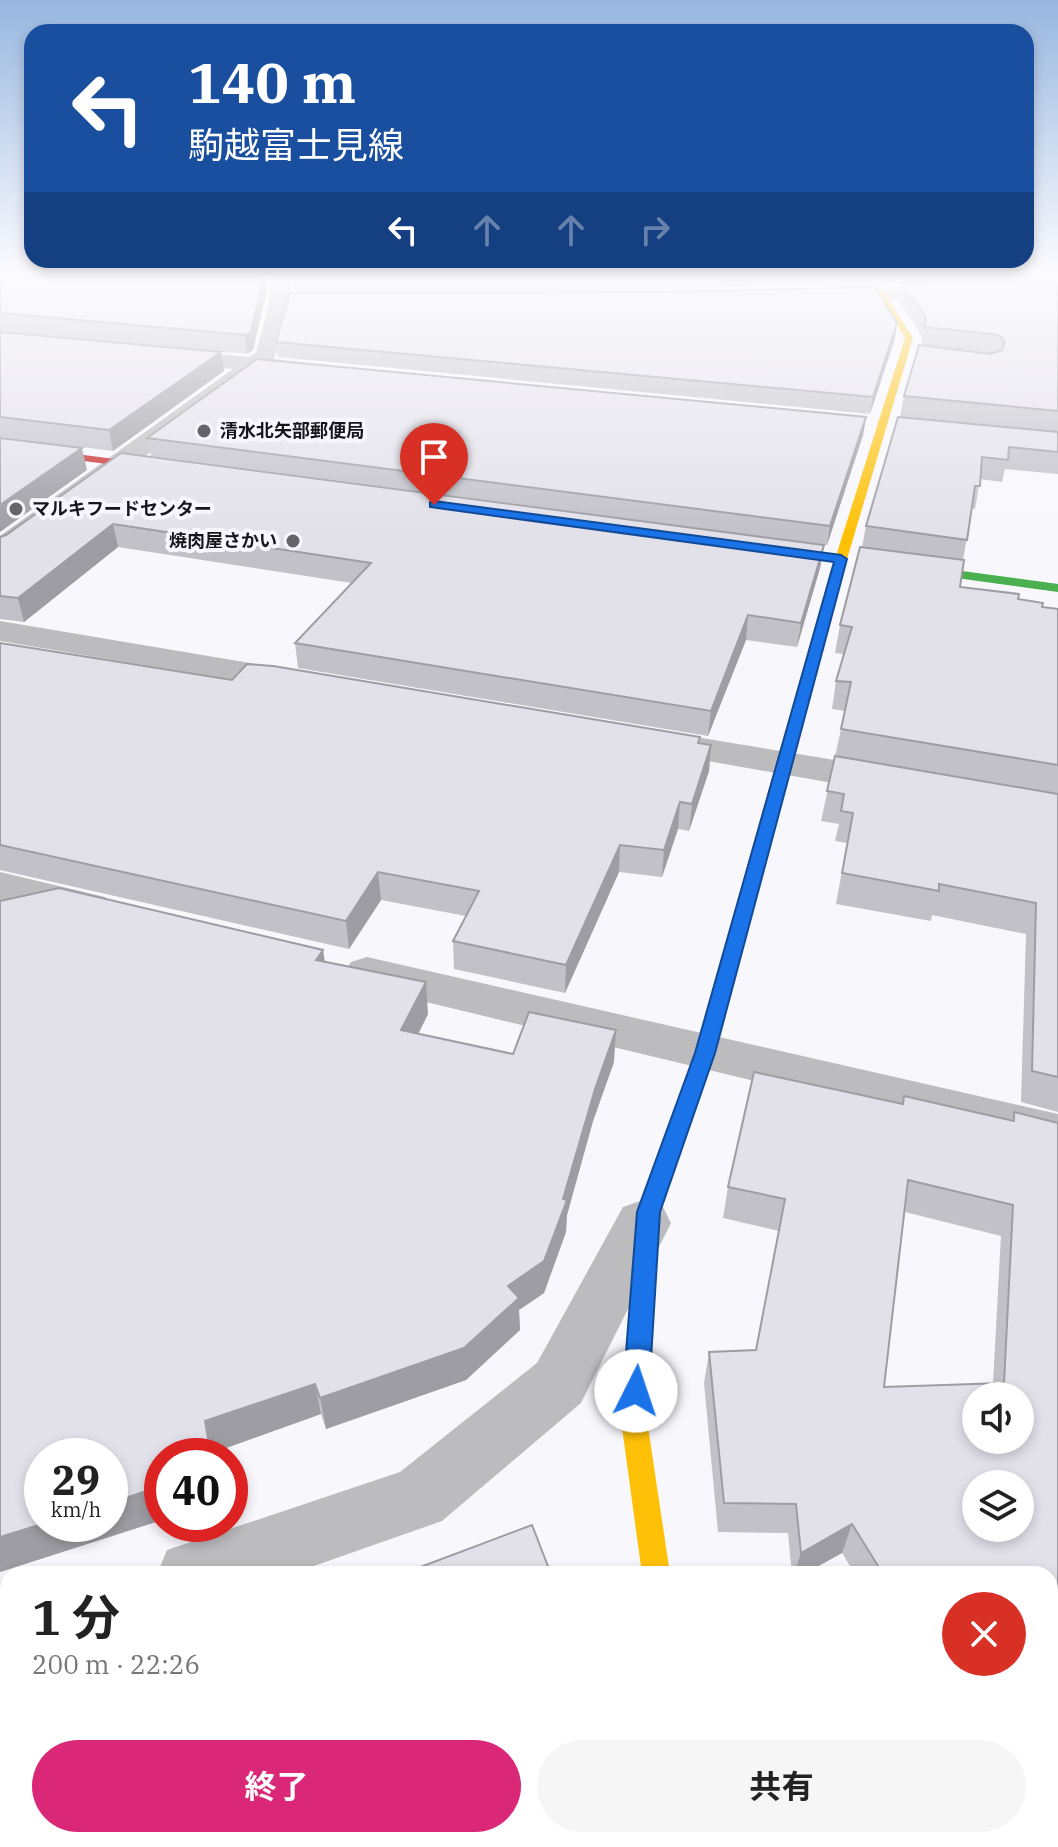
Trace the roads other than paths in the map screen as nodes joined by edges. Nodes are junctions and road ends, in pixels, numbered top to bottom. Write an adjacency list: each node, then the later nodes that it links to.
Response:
1 (224, 361): 4 (street)
2 (258, 361): 4 (street)
3 (902, 361): 7 (street)
4 (255, 364): 5 (street); 10 (street)
5 (334, 371)
6 (851, 422): 7 (street)
7 (882, 425): 8 (street); 18 (street)
8 (912, 428)
9 (0, 447): 10 (street)
10 (121, 463): 11 (street); 12 (street)
11 (183, 471)
12 (0, 550)
13 (887, 565): 14 (street)
14 (1058, 588)
15 (0, 631): 16 (street)
16 (329, 686)
17 (627, 736): 18 (street)
18 (783, 763): 19 (street); 23 (street)
19 (921, 787)
20 (0, 886): 21 (street)
21 (123, 915)
22 (322, 962): 23 (street)
23 (705, 1053): 24 (street); 25 (street)
24 (1058, 1134)
25 (648, 1212): 26 (street); 27 (street)
26 (215, 1566)
27 (655, 1566)

